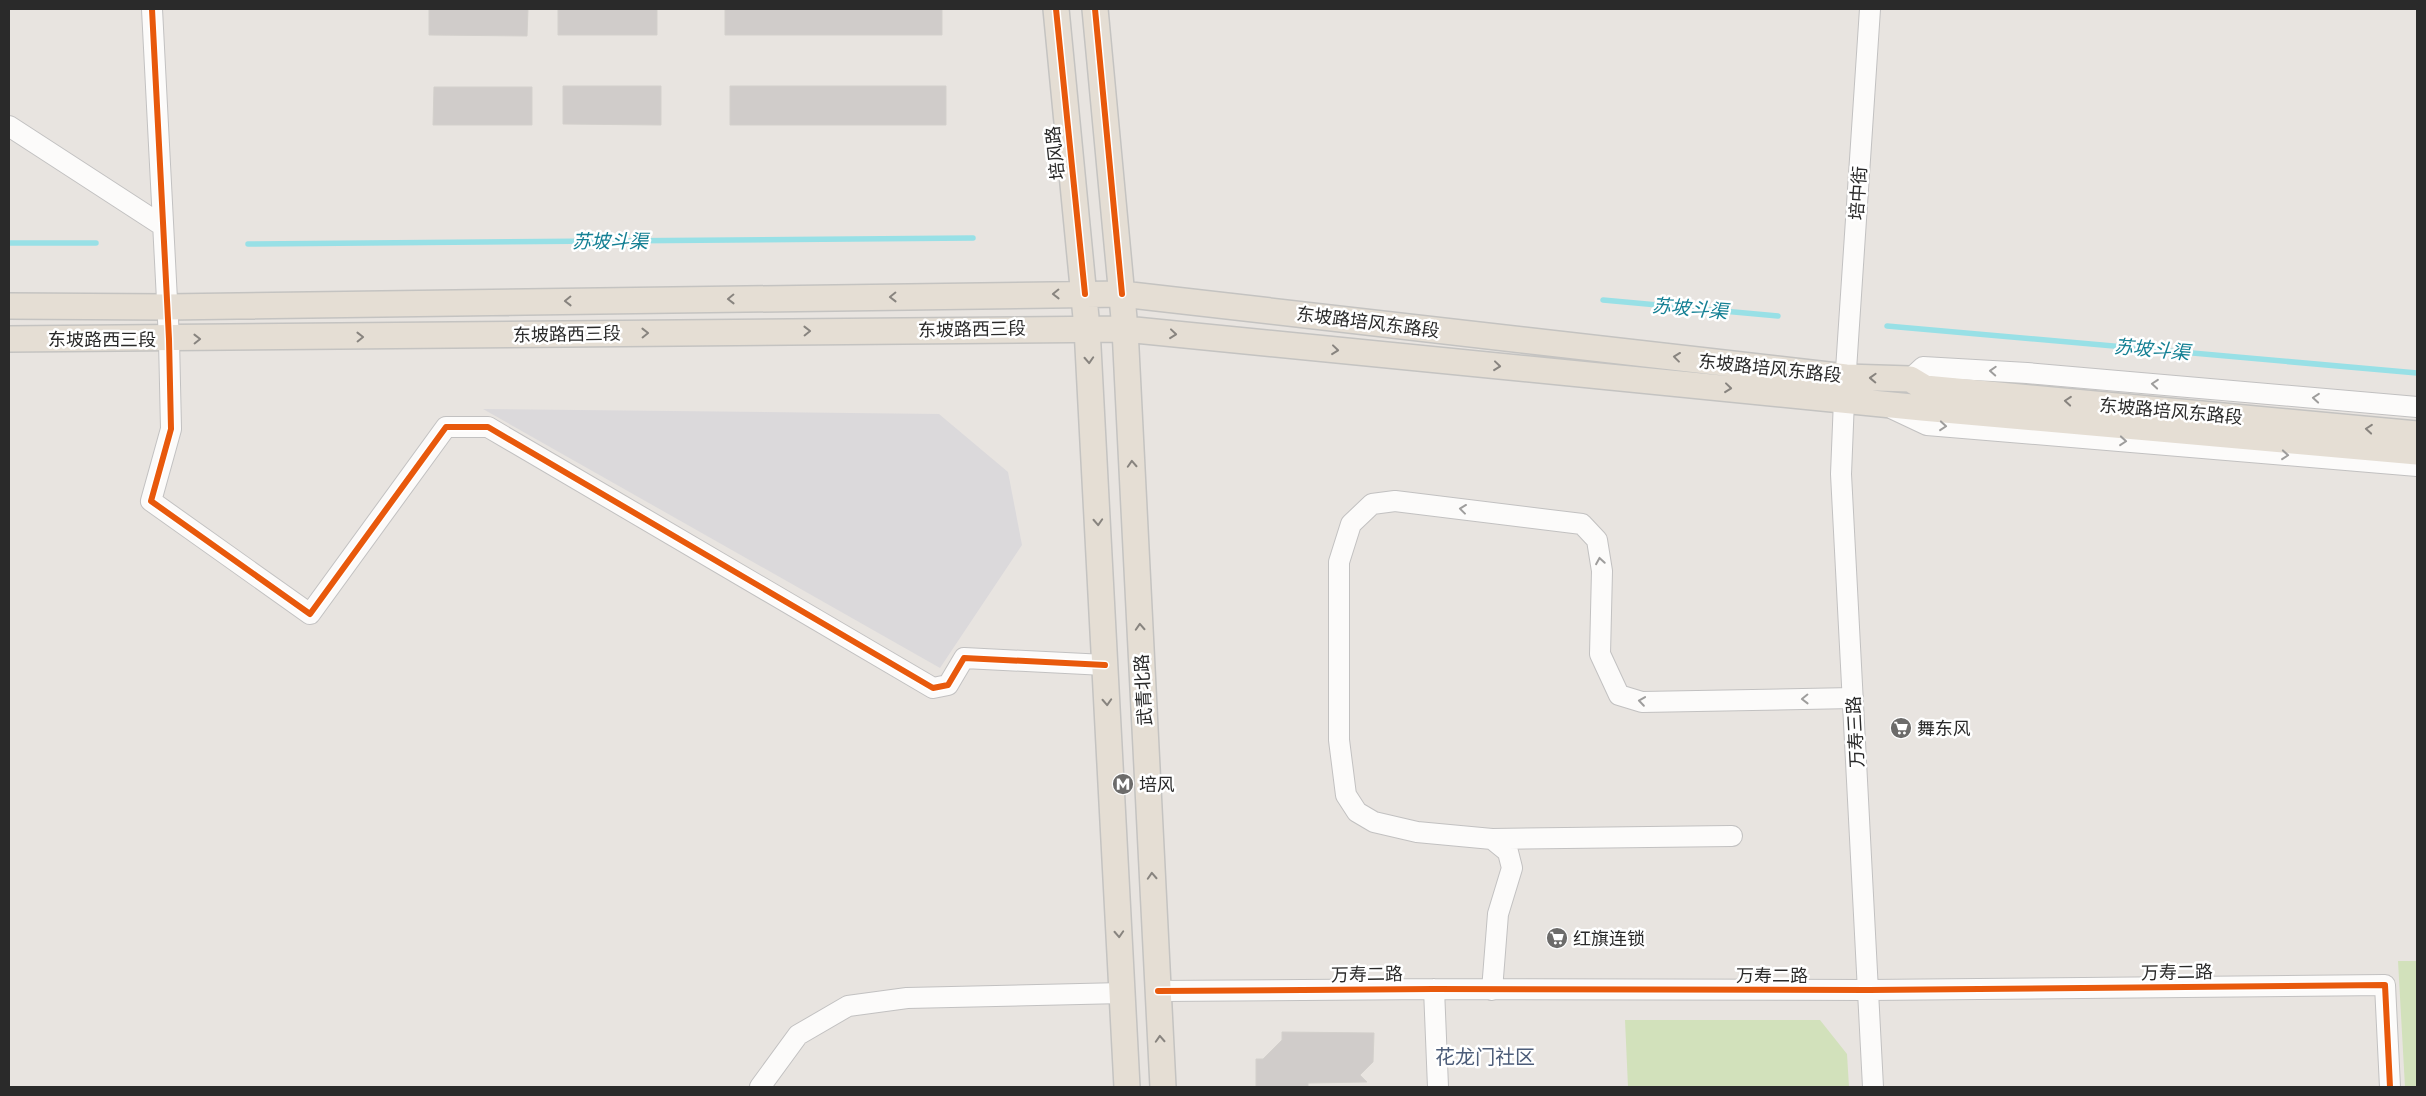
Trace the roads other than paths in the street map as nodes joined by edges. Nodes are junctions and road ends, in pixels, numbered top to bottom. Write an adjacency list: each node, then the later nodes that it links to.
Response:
1 (152, 9): 6 (street)
2 (1056, 9): 7 (main road, 培风路)
3 (1095, 9): 8 (main road)
4 (1870, 9): 16 (street, 培中街)
5 (9, 126): 6 (street)
6 (163, 226): 10 (street)
7 (1085, 294): 8 (main road, 东坡路西三段); 10 (main road, 东坡路西三段, one-way to 10); 11 (main road, 武青北路)
8 (1122, 294): 12 (main road, 武青北路); 16 (main road, 东坡路培风东路段, one-way to 8)
9 (9, 306): 10 (main road, 东坡路西三段)
10 (167, 307): 14 (street)
11 (1088, 328): 12 (main road, 东坡路西三段); 14 (main road, 东坡路西三段, one-way to 11); 22 (main road, 武青北路, one-way to 22)
12 (1125, 329): 16 (main road, 东坡路培风东路段, one-way to 16); 29 (main road, 武青北路, one-way to 12)
13 (9, 339): 14 (main road, 东坡路西三段)
14 (169, 339): 22 (street)
15 (1910, 379): 16 (main road, 东坡路培风东路段, one-way to 16); 18 (street, one-way to 15); 19 (main road, 东坡路培风东路段, one-way to 15)
16 (1845, 388): 17 (main road, 东坡路培风东路段); 23 (street, 万寿三路)
17 (1882, 404): 20 (main road, 东坡路培风东路段); 21 (street, one-way to 21)
18 (2417, 407)
19 (2417, 434)
20 (2417, 452)
21 (2417, 466)
22 (1105, 665): 30 (main road, 武青北路, one-way to 30)
23 (1854, 698): 25 (street, one-way to 25); 28 (street, 万寿三路)
24 (1732, 836): 25 (street)
25 (1492, 839): 27 (street)
26 (1434, 989): 27 (street, 万寿二路); 29 (street, 万寿二路); 34 (street)
27 (1492, 990): 28 (street, 万寿二路)
28 (1869, 990): 35 (street, 万寿三路); 36 (street, 万寿二路)
29 (1158, 991): 33 (main road, 武青北路, one-way to 29)
30 (1123, 993): 31 (street); 32 (main road, 武青北路)
31 (760, 1087)
32 (1127, 1087)
33 (1163, 1087)
34 (1438, 1087)
35 (1873, 1087)
36 (2390, 1087)

